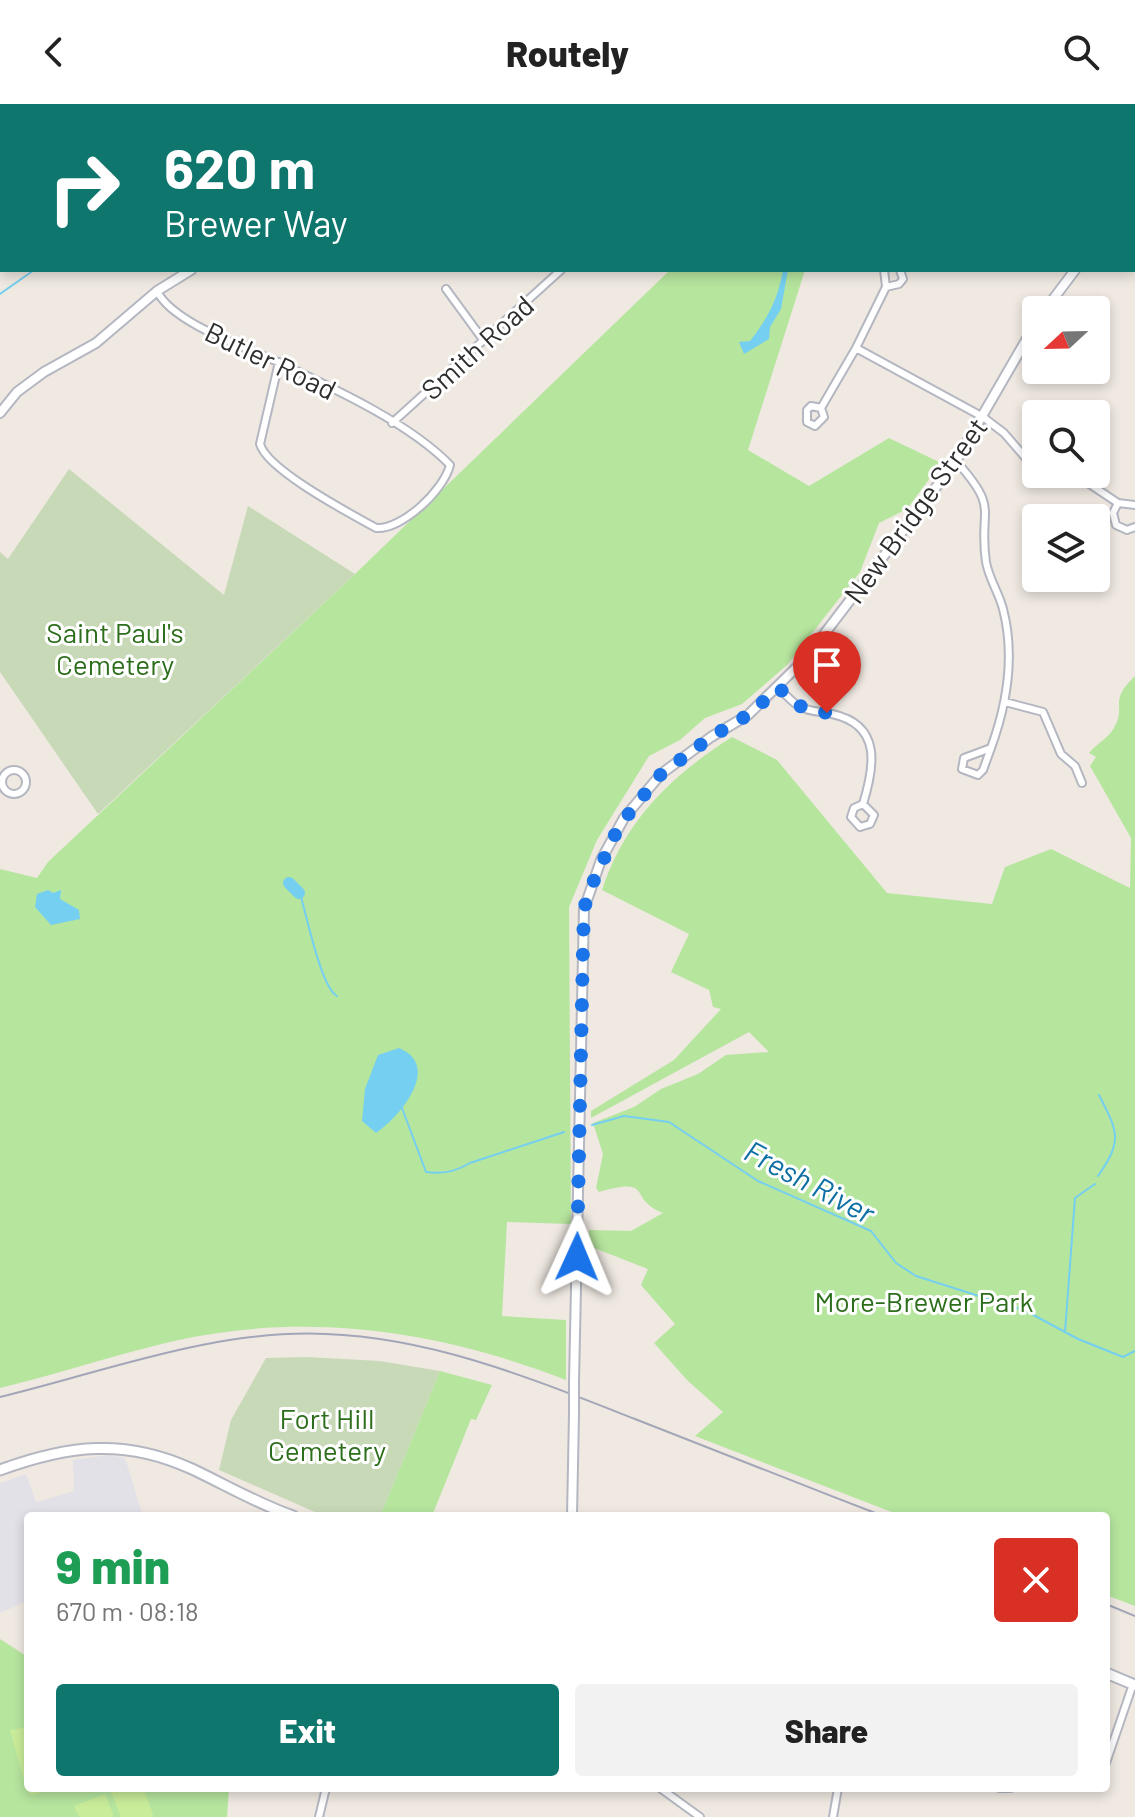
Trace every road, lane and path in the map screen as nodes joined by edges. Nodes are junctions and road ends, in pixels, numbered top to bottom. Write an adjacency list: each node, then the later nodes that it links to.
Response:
1 (188, 272): 8 (street)
2 (559, 272): 10 (street, Smith Road)
3 (884, 272): 6 (street)
4 (901, 272): 6 (street)
5 (1074, 272): 9 (street)
6 (886, 287): 11 (street)
7 (446, 289): 10 (street)
8 (157, 291): 13 (street, Butler Road); 15 (street)
9 (1056, 296)
10 (484, 341): 17 (street, Smith Road)
11 (856, 348): 14 (street); 16 (street)
12 (1022, 348): 16 (street, New Bridge Street)
13 (279, 362): 17 (street, Butler Road); 17 (street, Butler Road)
14 (821, 408)
15 (0, 413)
16 (983, 417): 18 (street); 19 (street, New Bridge Street)
17 (392, 423)
18 (1022, 454)
19 (956, 461): 24 (street, New Bridge Street); 25 (street)
20 (1096, 488): 21 (street)
21 (1118, 503): 22 (street); 23 (street)
22 (1135, 505)
23 (1135, 527)
24 (779, 688): 29 (street); 32 (street, New Bridge Street, bridge)
25 (1005, 702): 26 (street); 28 (street)
26 (991, 748): 26 (street)
27 (3, 770): 27 (street)
28 (1082, 783)
29 (863, 804)
30 (0, 1470): 31 (main road)
31 (284, 1512)
32 (572, 1512)
33 (1110, 1675): 34 (main road)
34 (1134, 1684): 35 (street)
35 (1110, 1752)
36 (325, 1792): 40 (street)
37 (665, 1792): 39 (street)
38 (837, 1792): 43 (street)
39 (684, 1808): 41 (street); 42 (street)
40 (319, 1817)
41 (679, 1817)
42 (700, 1817)
43 (833, 1817)

